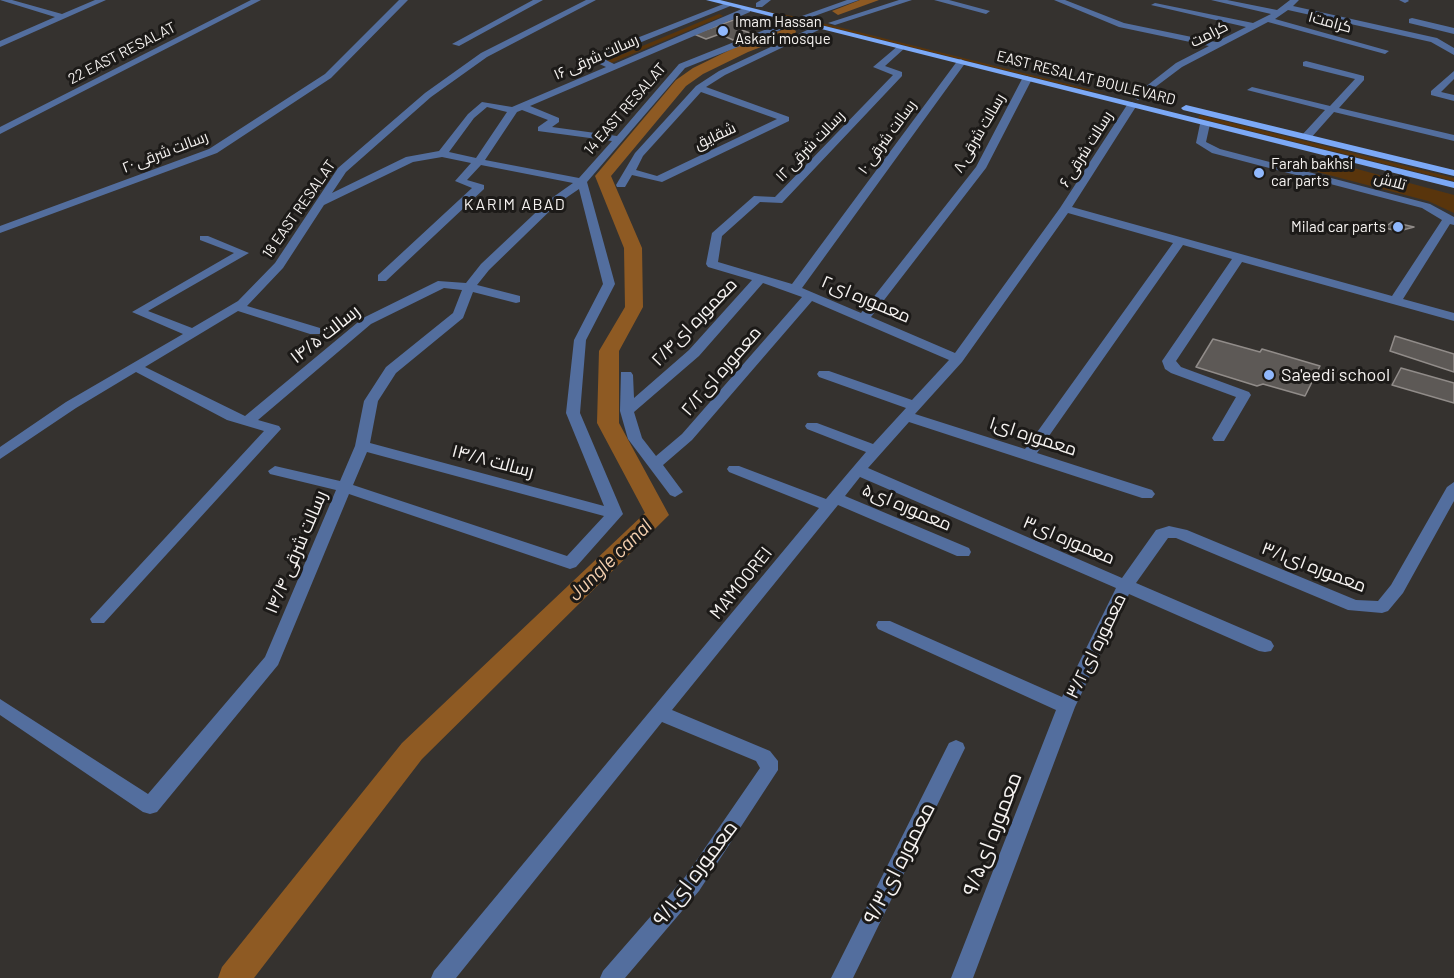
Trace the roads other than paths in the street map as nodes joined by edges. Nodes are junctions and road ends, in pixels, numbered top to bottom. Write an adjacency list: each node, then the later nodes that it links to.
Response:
1 (3, 0): 22 (street)
2 (102, 0): 22 (street)
3 (257, 0): 49 (street, 22 EAST RESALAT)
4 (404, 0): 65 (street)
5 (539, 0): 32 (street)
6 (592, 0): 62 (street, 18 EAST RESALAT)
7 (710, 0): 16 (main road, EAST RESALAT BOULEVARD)
8 (739, 0): 15 (main road, EAST RESALAT BOULEVARD)
9 (855, 0): 21 (street)
10 (908, 0): 26 (street)
11 (938, 0): 20 (street)
12 (1059, 0): 34 (street)
13 (1215, 0): 19 (street)
14 (1294, 0): 19 (street, کرامت)
15 (763, 2): 21 (main road, EAST RESALAT BOULEVARD)
16 (729, 5): 18 (main road, EAST RESALAT BOULEVARD); 39 (street)
17 (1155, 5): 27 (street)
18 (747, 10): 24 (main road, EAST RESALAT BOULEVARD); 39 (street, رسالت شرقی ۱۶)
19 (1282, 10): 23 (street, کرامت); 30 (street)
20 (986, 11)
21 (806, 16): 26 (main road, EAST RESALAT BOULEVARD)
22 (63, 17): 31 (street)
23 (1267, 19): 27 (street, کرامت); 35 (street, کرامت۱)
24 (795, 21): 28 (main road, EAST RESALAT BOULEVARD); 52 (street, 14 EAST RESALAT)
25 (1412, 21): 29 (street)
26 (832, 22): 33 (main road, EAST RESALAT BOULEVARD)
27 (1254, 26): 34 (street, کرامت)
28 (821, 27): 33 (main road, EAST RESALAT BOULEVARD); 42 (street)
29 (1454, 31): 30 (street)
30 (1434, 40): 36 (street)
31 (2, 42)
32 (456, 44)
33 (906, 44): 37 (main road, EAST RESALAT BOULEVARD); 45 (main road, EAST RESALAT BOULEVARD); 69 (street, رسالت شرقی ۱۲)
34 (1217, 45): 45 (street, کرامت)
35 (1385, 51)
36 (1454, 52)
37 (961, 62): 41 (main road, EAST RESALAT BOULEVARD); 73 (street, رسالت شرقی ۱۰)
38 (1306, 64): 47 (street)
39 (612, 66): 46 (street, رسالت شرقی ۱۶)
40 (1454, 74): 44 (street)
41 (1027, 79): 45 (main road, EAST RESALAT BOULEVARD); 78 (street, رسالت شرقی ۸)
42 (699, 88): 57 (street); 57 (street, شقایق)
43 (1252, 90): 47 (street)
44 (1454, 98)
45 (1135, 101): 48 (main road, EAST RESALAT BOULEVARD); 50 (main road, EAST RESALAT BOULEVARD); 63 (street, رسالت شرقی ۶)
46 (517, 108): 52 (street); 53 (street); 55 (street)
47 (1332, 109): 50 (street); 51 (street)
48 (1205, 124): 54 (main road, EAST RESALAT BOULEVARD); 56 (street, تلاش)
49 (0, 131)
50 (1306, 137): 58 (main road, EAST RESALAT BOULEVARD)
51 (1454, 138)
52 (619, 139): 59 (street, 14 EAST RESALAT)
53 (441, 154): 55 (street); 62 (street)
54 (1348, 159): 56 (street); 61 (main road, EAST RESALAT BOULEVARD)
55 (479, 161): 59 (street); 70 (street)
56 (1280, 168): 64 (street, تلاش)
57 (629, 171): 60 (street)
58 (1454, 173)
59 (582, 182): 72 (street, رسالت شرقی ۱۴/۴); 104 (street)
60 (621, 185)
61 (1454, 185)
62 (320, 204): 77 (street, 18 EAST RESALAT)
63 (1065, 209): 67 (street); 82 (street, MA'MOOREI)
64 (1451, 221): 76 (street)
65 (0, 230)
66 (204, 238): 81 (street)
67 (1180, 241): 68 (street); 94 (street)
68 (1239, 258): 76 (street); 90 (street)
69 (712, 264): 71 (street, معموره ای۲)
70 (382, 278)
71 (759, 280): 73 (street, معموره ای۲); 86 (street, معموره ای۲/۴)
72 (469, 287): 75 (street, رسالت ۱۴/۵); 88 (street, رسالت ۱۴/۵); 91 (street, رسالت شرقی ۱۴/۴)
73 (795, 289): 74 (street, معموره ای۲)
74 (810, 295): 78 (street, معموره ای۲); 95 (street, معموره ای۲/۲)
75 (516, 299)
76 (1395, 301): 79 (street)
77 (237, 307): 80 (street); 81 (street, 18 EAST RESALAT)
78 (865, 317): 82 (street, معموره ای۲)
79 (1454, 317)
80 (315, 331)
81 (193, 333): 83 (street, 18 EAST RESALAT)
82 (957, 359): 87 (street, MA'MOOREI)
83 (136, 367): 88 (street); 93 (street, 18 EAST RESALAT)
84 (824, 374): 87 (street, معموره ای۱)
85 (626, 375): 86 (street)
86 (627, 411): 95 (street)
87 (911, 411): 92 (street, MA'MOOREI); 94 (street, معموره ای۱)
88 (247, 422): 107 (street)
89 (812, 426): 92 (street)
90 (1219, 438)
91 (362, 446): 99 (street, رسالت شرقی ۱۴/۴); 104 (street, رسالت ۱۴/۸)
92 (876, 450): 97 (street, MA'MOOREI)
93 (0, 454)
94 (1028, 455): 102 (street, معموره ای۱)
95 (654, 465): 101 (street)
96 (734, 469): 103 (street, معموره ای۵)
97 (858, 470): 103 (street, MA'MOOREI); 106 (street, معموره ای۳)
98 (275, 471): 99 (street)
99 (344, 487): 104 (street); 110 (street, رسالت شرقی ۱۴/۴)
100 (1454, 487): 106 (street, معموره ای۳/۱)
101 (675, 492)
102 (1148, 494)
103 (832, 502): 105 (street, معموره ای۵); 112 (street, MA'MOOREI)
104 (615, 514)
105 (963, 552)
106 (1125, 586): 109 (street, معموره ای۳); 111 (street, معموره ای۳/۲)
107 (98, 619)
108 (884, 625): 111 (street)
109 (1265, 646)
110 (0, 706)
111 (1066, 707): 117 (street, معموره ای۹/۵)
112 (659, 713): 114 (street, MA'MOOREI); 115 (street, معموره ای۹/۱)
113 (957, 748): 116 (street, معموره ای۹/۳)
114 (441, 978)
115 (611, 978)
116 (842, 978)
117 (962, 978)

